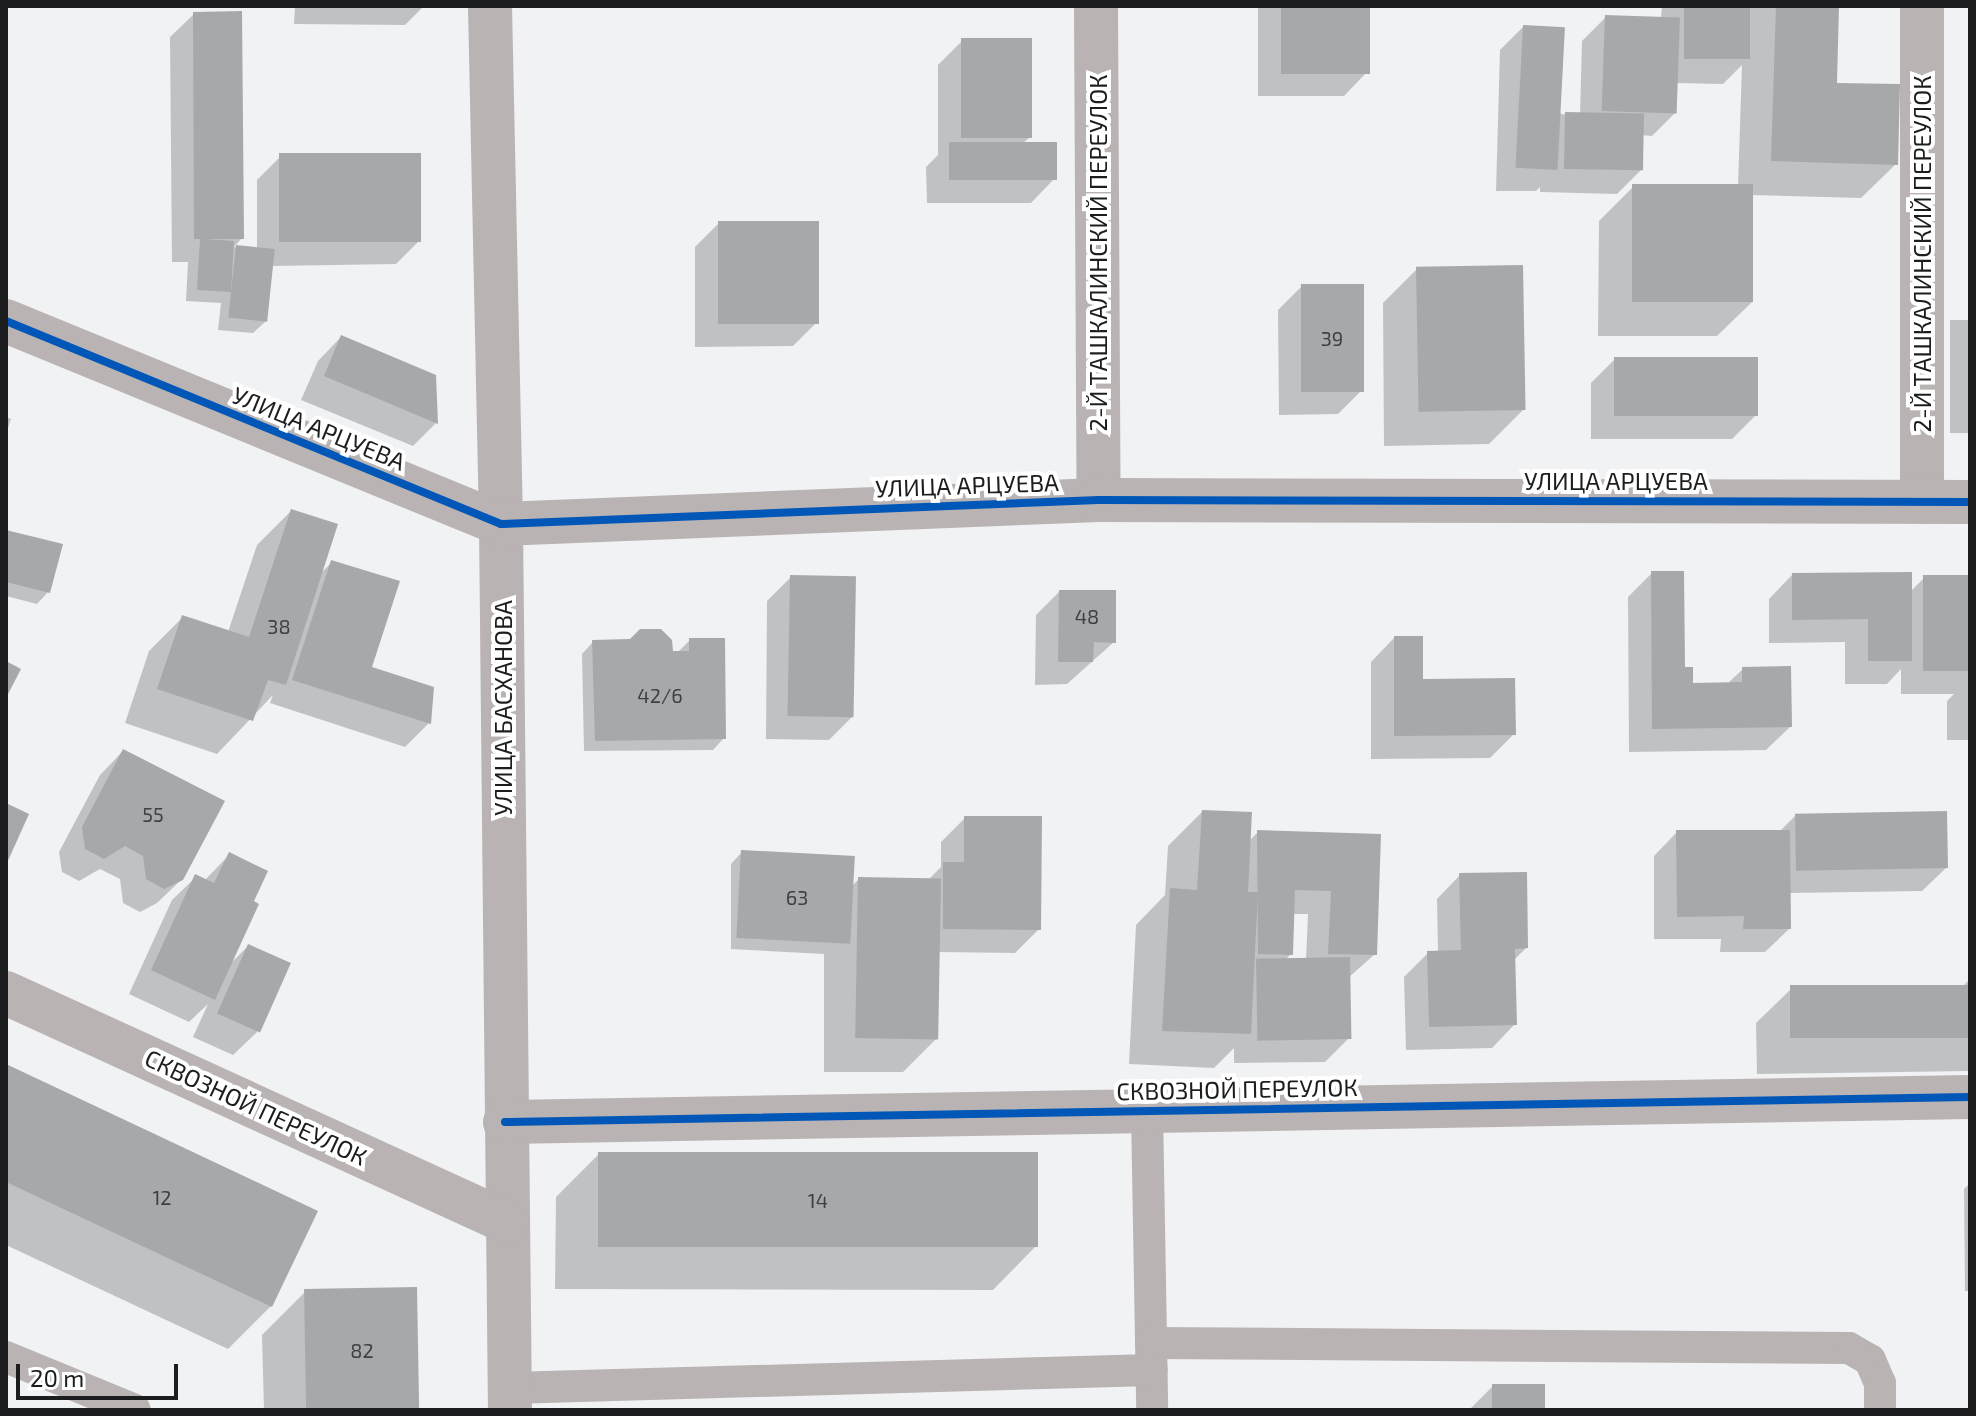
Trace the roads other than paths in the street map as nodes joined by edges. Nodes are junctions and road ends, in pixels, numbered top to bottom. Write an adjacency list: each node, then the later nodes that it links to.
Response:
1 (490, 6): 8 (street, УЛИЦА БАСХАНОВА)
2 (1096, 6): 5 (street, 2-Й ТАШКАЛИНСКИЙ ПЕРЕУЛОК)
3 (1922, 6): 6 (street, 2-Й ТАШКАЛИНСКИЙ ПЕРЕУЛОК)
4 (6, 321): 8 (street, УЛИЦА АРЦУЕВА)
5 (1099, 500): 6 (street, УЛИЦА АРЦУЕВА); 8 (street, УЛИЦА АРЦУЕВА)
6 (1922, 502): 7 (street, УЛИЦА АРЦУЕВА)
7 (1970, 502)
8 (501, 524): 12 (street, УЛИЦА БАСХАНОВА)
9 (6, 993): 13 (street, СКВОЗНОЙ ПЕРЕУЛОК)
10 (1970, 1097): 11 (street, СКВОЗНОЙ ПЕРЕУЛОК)
11 (1147, 1111): 12 (street, СКВОЗНОЙ ПЕРЕУЛОК); 14 (lane)
12 (505, 1122): 13 (street, УЛИЦА БАСХАНОВА)
13 (507, 1222): 16 (street, УЛИЦА БАСХАНОВА)
14 (1151, 1356): 16 (lane); 18 (lane); 19 (lane)
15 (6, 1357): 17 (lane)
16 (510, 1399)
17 (135, 1410)
18 (1152, 1410)
19 (1880, 1410)

